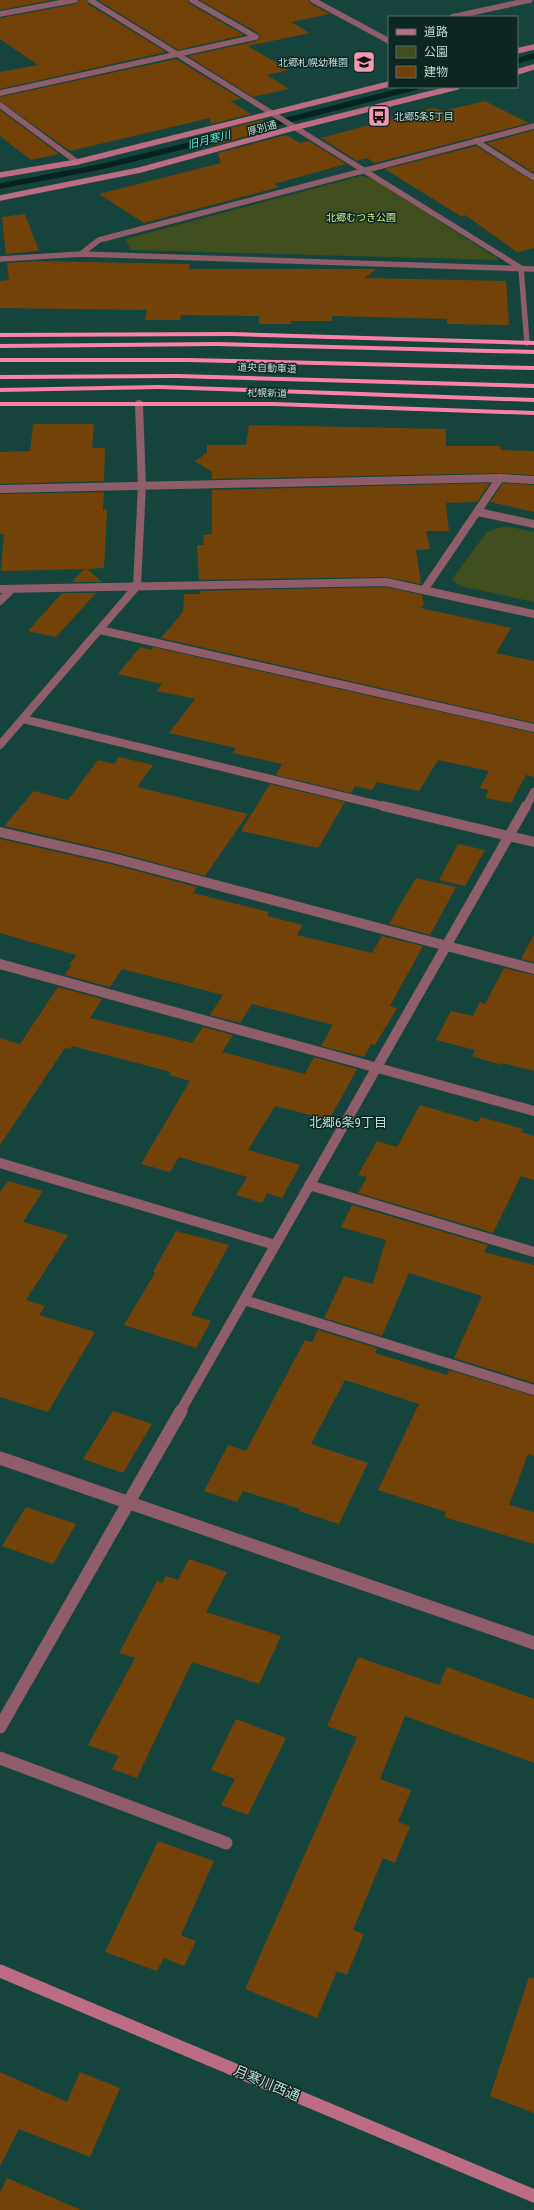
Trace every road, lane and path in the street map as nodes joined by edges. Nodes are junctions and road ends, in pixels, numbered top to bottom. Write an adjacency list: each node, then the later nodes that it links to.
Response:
1 (76, 0): 6 (street)
2 (90, 0): 13 (street)
3 (192, 0): 13 (street)
4 (313, 0): 9 (street)
5 (530, 0): 7 (street)
6 (0, 14)
7 (457, 16)
8 (388, 31): 9 (street)
9 (375, 34): 10 (street)
10 (388, 40)
11 (534, 47): 12 (street)
12 (518, 51)
13 (179, 54): 18 (street); 20 (street)
14 (534, 67): 15 (street)
15 (518, 72)
16 (388, 84): 20 (street, 厚別通)
17 (453, 88): 21 (street, 厚別通)
18 (0, 93)
19 (0, 105): 24 (street)
20 (271, 113): 21 (street); 24 (street, 厚別通)
21 (294, 126): 25 (street); 28 (street, 厚別通)
22 (534, 126): 23 (street)
23 (476, 141): 25 (street); 27 (street)
24 (77, 162): 26 (street, 厚別通)
25 (363, 169): 29 (street); 31 (street)
26 (0, 175)
27 (534, 178)
28 (0, 198)
29 (81, 254): 30 (street); 31 (street)
30 (0, 259)
31 (521, 268): 32 (street); 34 (street)
32 (534, 269)
33 (0, 335): 34 (highway)
34 (531, 343)
35 (0, 346): 36 (highway)
36 (534, 352)
37 (0, 360): 38 (highway, 道央自動車道)
38 (534, 368)
39 (0, 377): 40 (highway, 道央自動車道)
40 (534, 386)
41 (0, 390): 42 (highway)
42 (534, 400)
43 (0, 404): 44 (highway, 札幌新道)
44 (139, 404): 45 (highway, 札幌新道); 48 (street)
45 (534, 413)
46 (500, 478): 47 (street); 48 (street); 50 (street)
47 (534, 480)
48 (142, 486): 49 (street); 52 (street)
49 (0, 489)
50 (478, 512): 51 (street); 55 (street)
51 (534, 524)
52 (137, 586): 54 (street); 55 (street); 58 (street)
53 (0, 589): 54 (street)
54 (12, 589): 56 (street)
55 (424, 590): 57 (street)
56 (0, 601)
57 (534, 614)
58 (100, 630): 59 (street); 60 (street)
59 (23, 719): 61 (street); 64 (street)
60 (534, 728)
61 (0, 745)
62 (534, 792): 64 (street)
63 (0, 832): 66 (street)
64 (509, 836): 65 (street); 66 (street)
65 (534, 842)
66 (446, 946): 68 (street); 69 (street)
67 (0, 964): 69 (street)
68 (534, 969)
69 (377, 1067): 70 (street); 72 (street)
70 (534, 1111)
71 (0, 1163): 73 (street)
72 (309, 1186): 73 (street); 74 (street)
73 (275, 1245): 75 (street)
74 (534, 1252)
75 (244, 1300): 76 (street); 78 (street)
76 (534, 1390)
77 (0, 1458): 78 (street)
78 (129, 1501): 79 (street); 80 (street)
79 (534, 1643)
80 (0, 1727)
81 (0, 1758): 82 (street)
82 (226, 1843)
83 (0, 1970): 84 (street, 月寒川西通)
84 (534, 2196)

